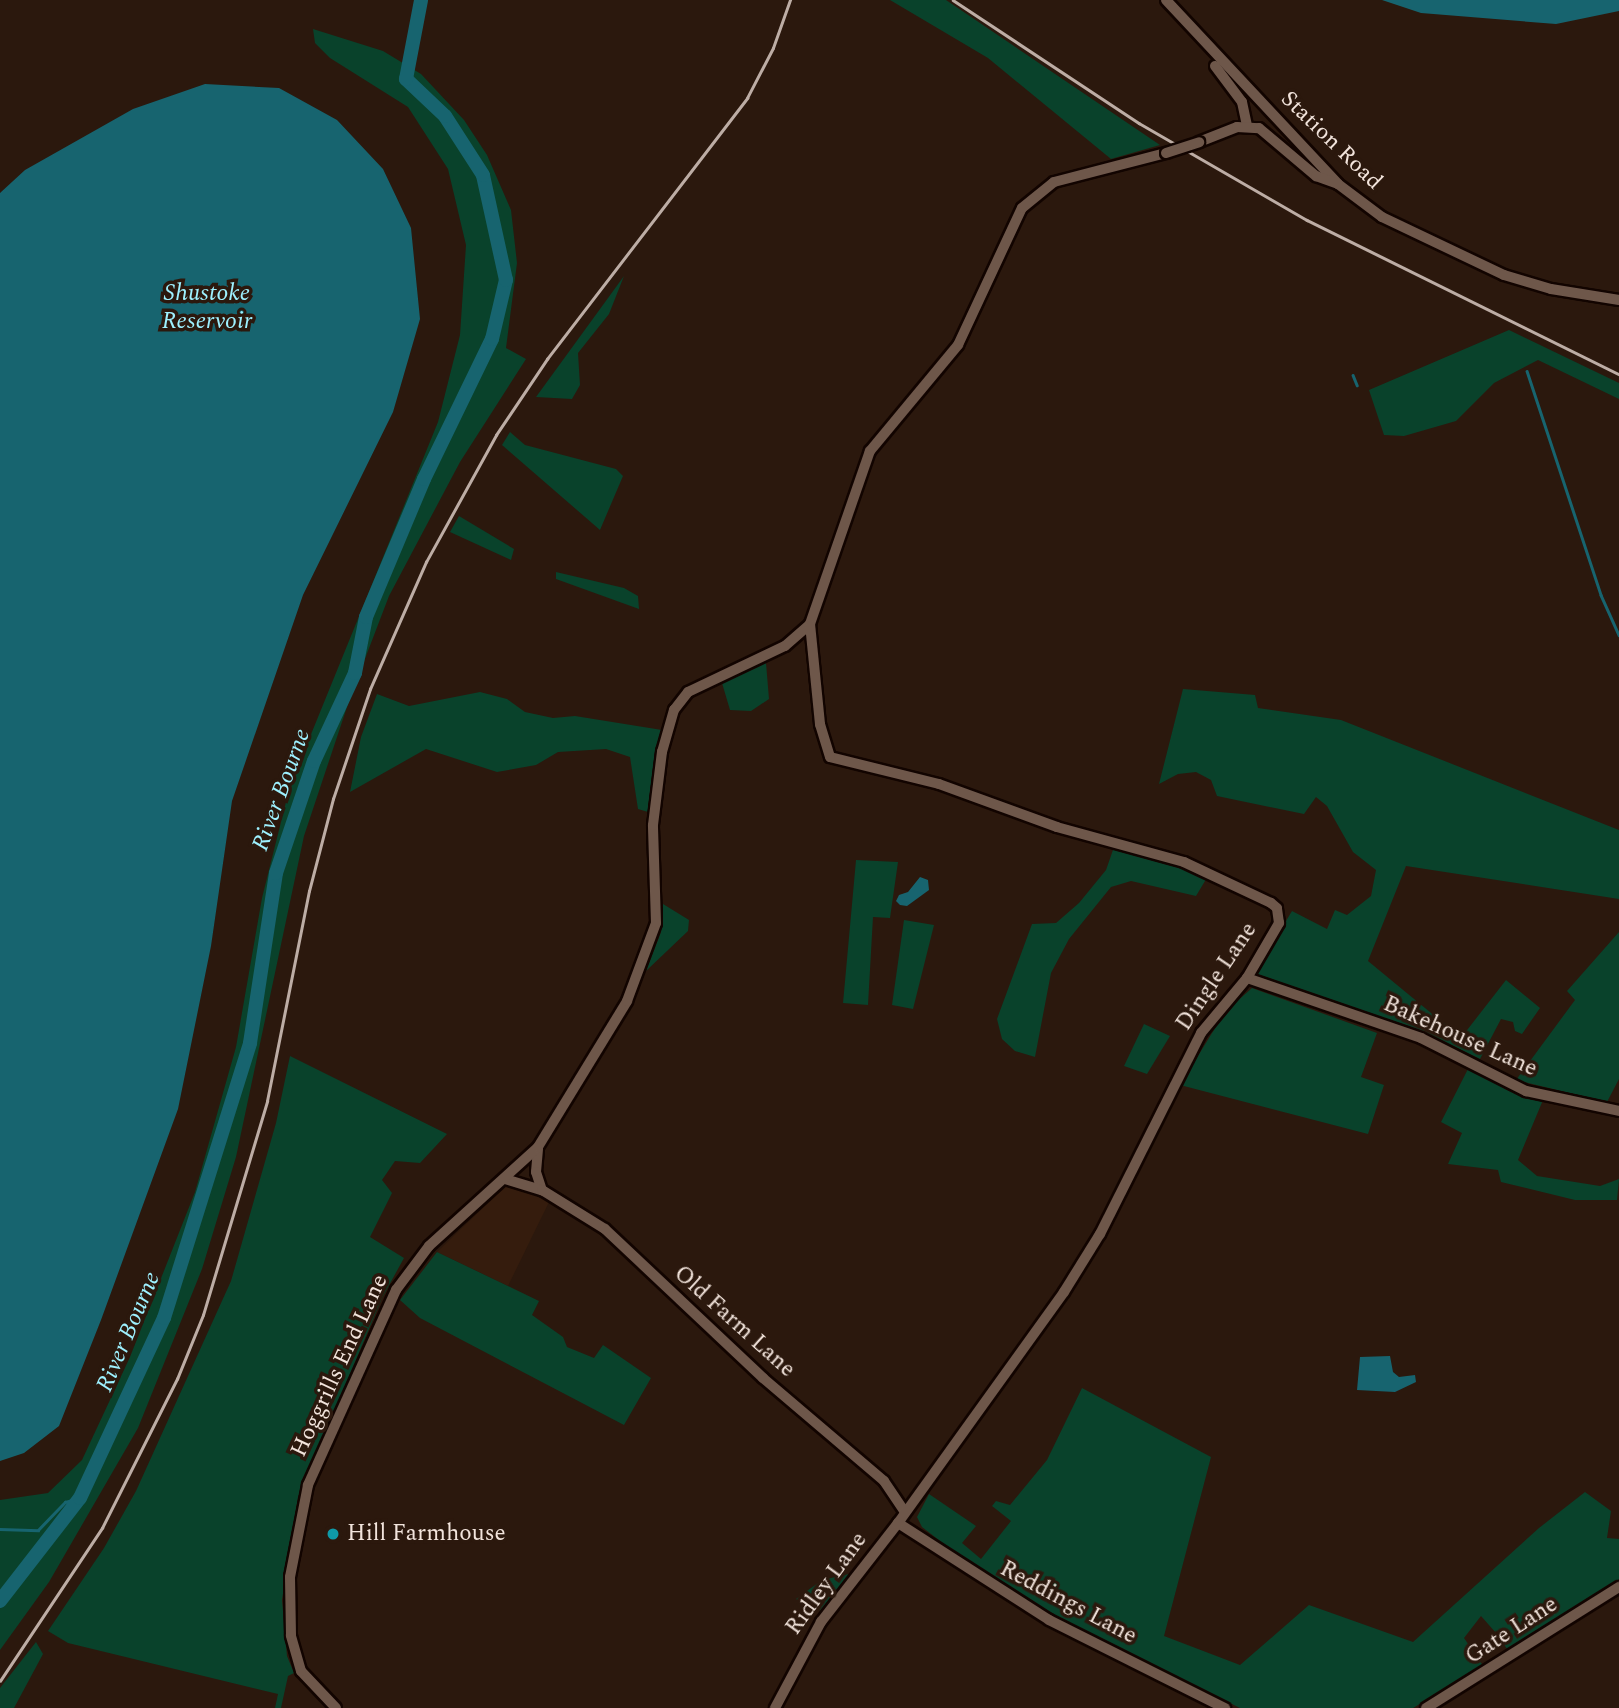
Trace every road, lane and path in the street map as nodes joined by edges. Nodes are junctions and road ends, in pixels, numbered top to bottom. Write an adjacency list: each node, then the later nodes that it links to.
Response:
1 (1166, 0): 2 (street, Station Road)
2 (1201, 41): 3 (street); 4 (street, Station Road)
3 (1247, 126): 4 (street); 6 (street, bridge)
4 (1338, 184): 5 (street, Station Road)
5 (1619, 300)
6 (810, 624): 7 (street, Hoggrills End Lane); 8 (street, Dingle Lane)
7 (795, 639): 8 (street); 11 (street, Hoggrills End Lane)
8 (814, 653): 9 (street, Dingle Lane)
9 (1247, 978): 10 (street, Bakehouse Lane); 14 (street, Dingle Lane)
10 (1619, 1111)
11 (538, 1147): 12 (street, Hoggrills End Lane); 13 (street)
12 (505, 1179): 13 (street, Old Farm Lane); 19 (street, Hoggrills End Lane)
13 (542, 1190): 15 (street, Old Farm Lane)
14 (920, 1489): 15 (street); 16 (street, Dingle Lane)
15 (895, 1492): 16 (street, Old Farm Lane)
16 (905, 1512): 17 (street, Dingle Lane)
17 (898, 1523): 20 (street, Ridley Lane); 21 (street, Reddings Lane)
18 (1619, 1587): 22 (street, Gate Lane)
19 (336, 1708)
20 (775, 1708)
21 (1225, 1708)
22 (1426, 1708)

